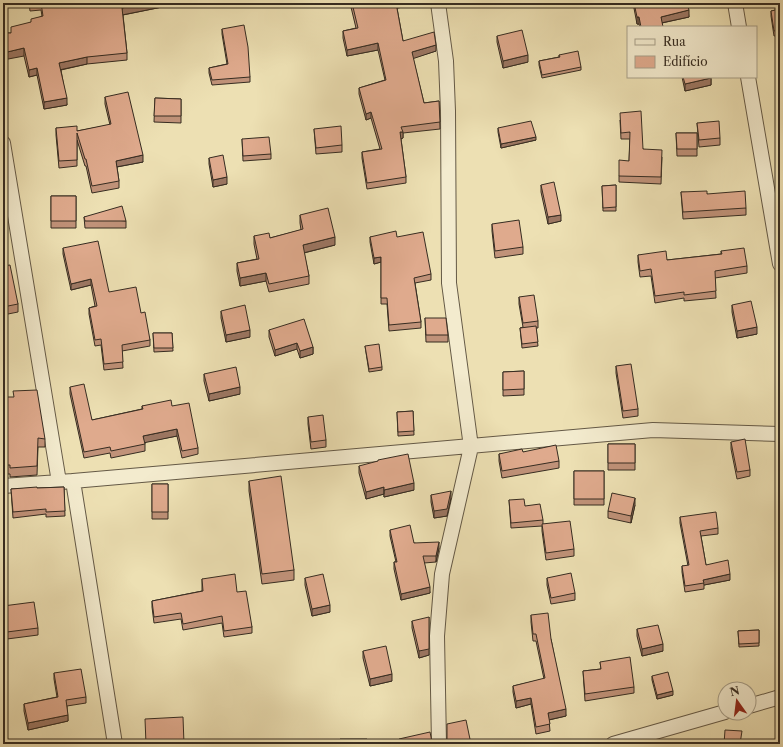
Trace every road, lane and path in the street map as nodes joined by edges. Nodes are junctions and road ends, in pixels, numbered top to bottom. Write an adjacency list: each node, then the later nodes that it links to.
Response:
1 (438, 3): 8 (street)
2 (735, 3): 3 (street)
3 (739, 26)
4 (748, 78): 6 (street)
5 (3, 143): 9 (street)
6 (780, 264)
7 (780, 434): 8 (street)
8 (471, 447): 9 (street); 15 (street)
9 (66, 482): 10 (street); 14 (street)
10 (3, 486)
11 (780, 697): 12 (street)
12 (757, 704)
13 (717, 714): 16 (street)
14 (115, 744)
15 (439, 744)
16 (613, 744)

